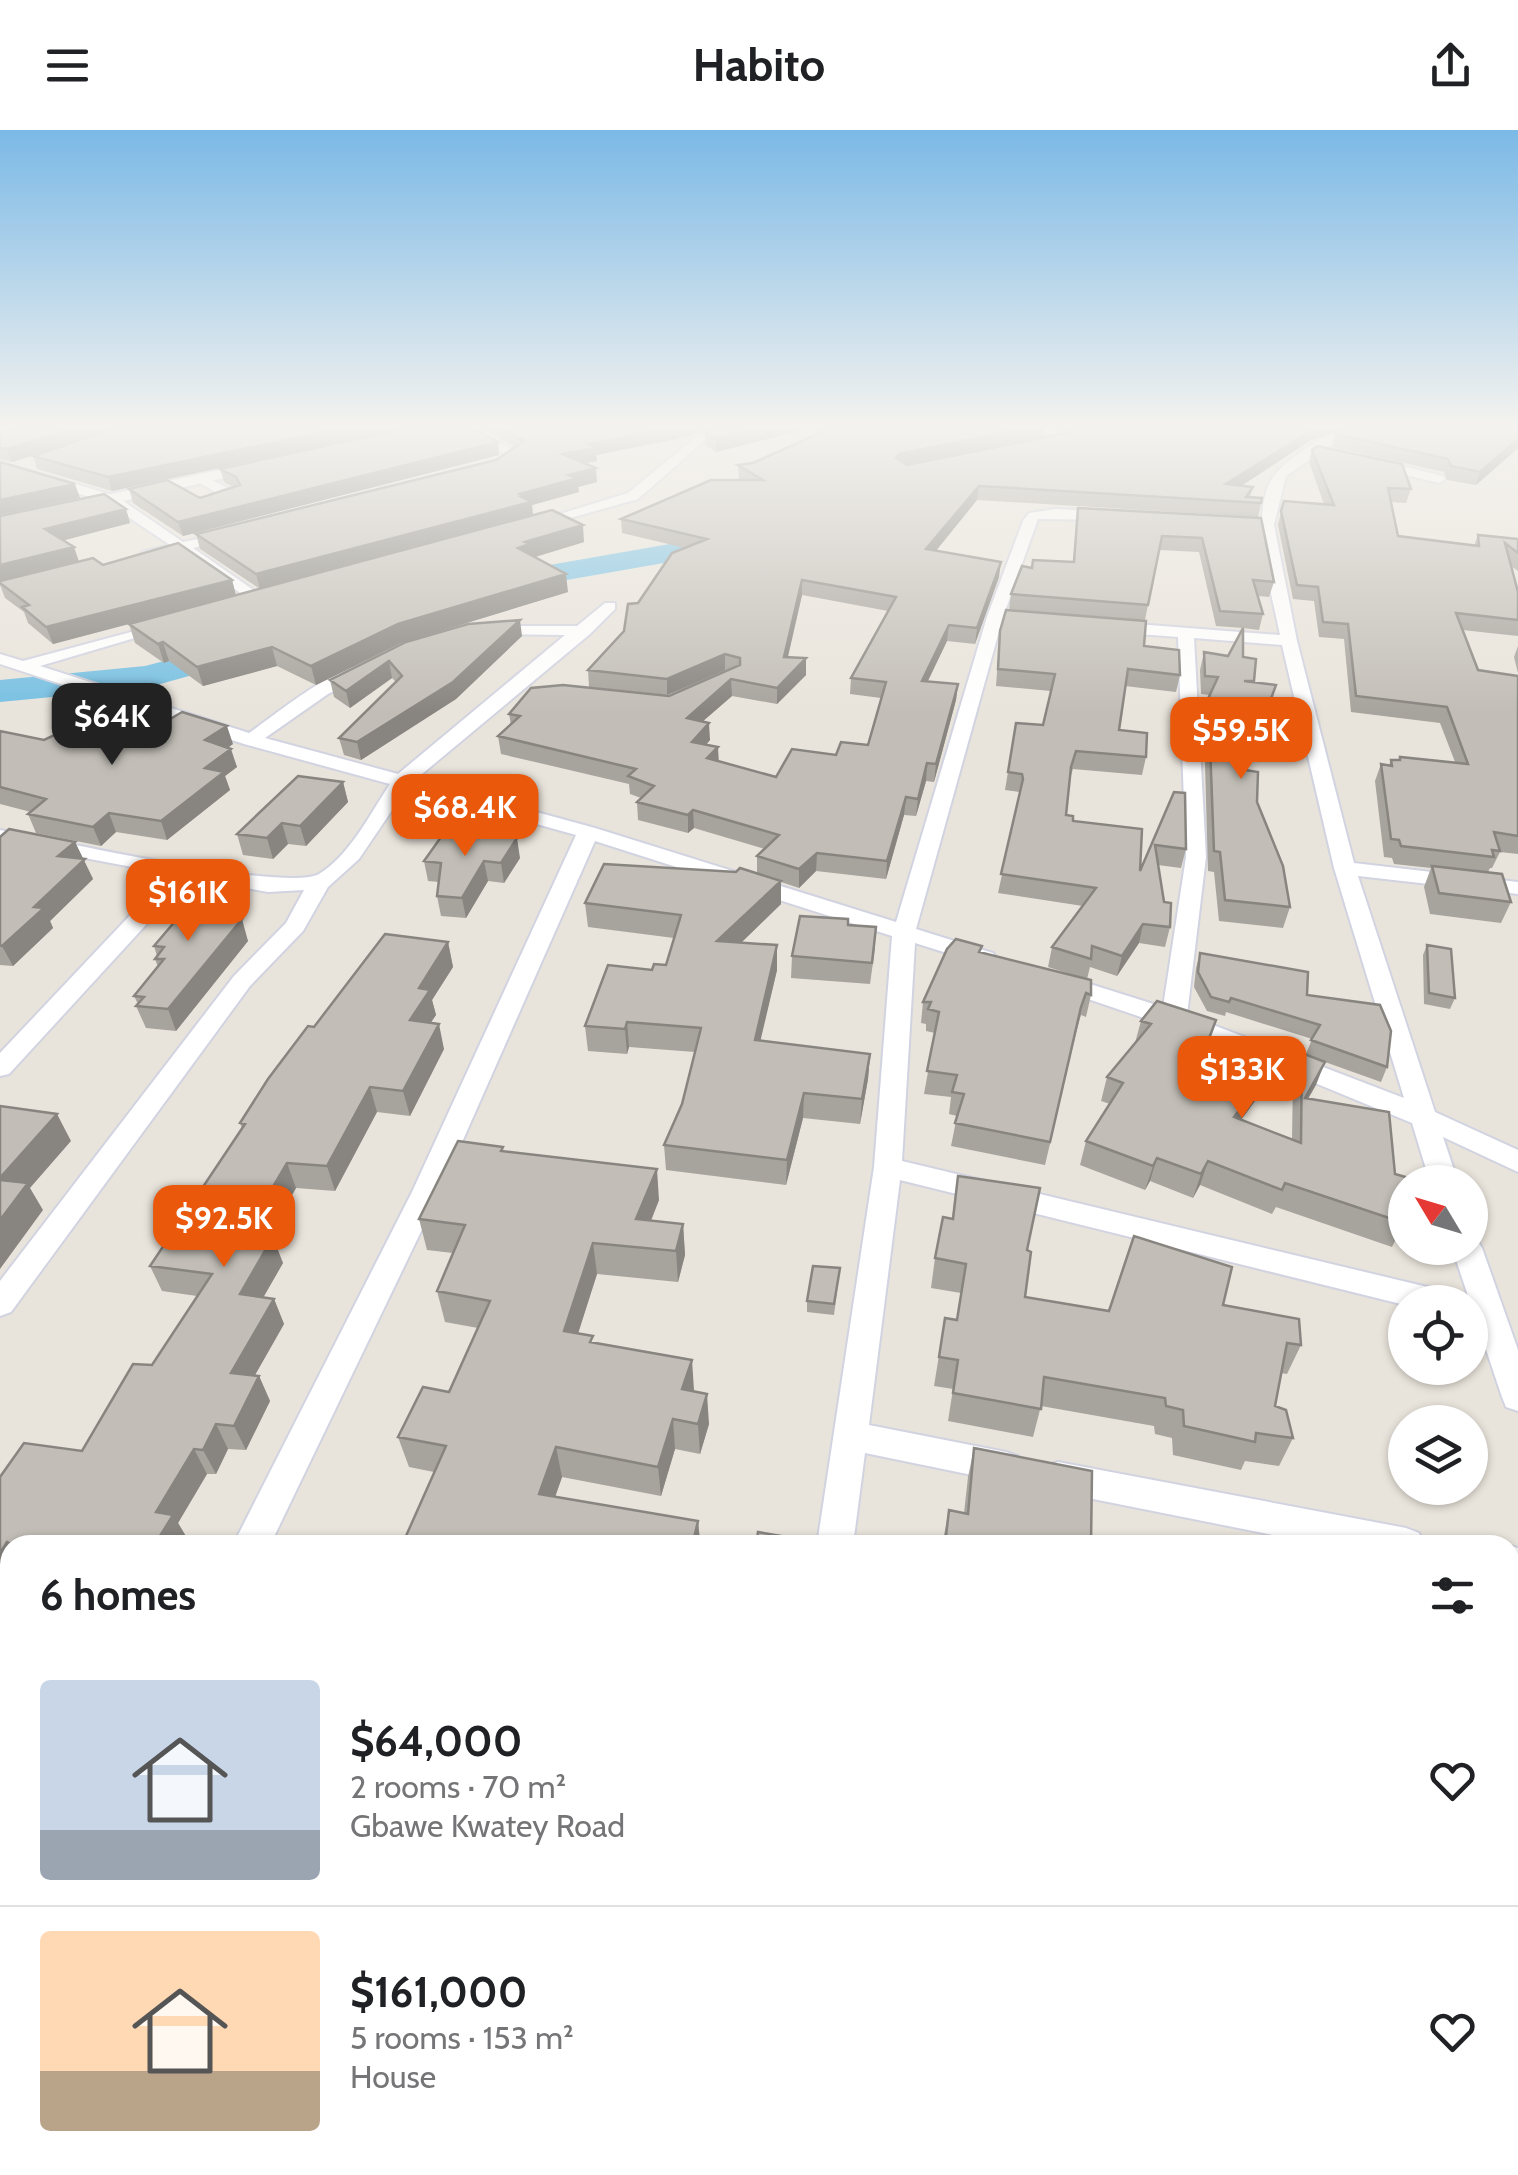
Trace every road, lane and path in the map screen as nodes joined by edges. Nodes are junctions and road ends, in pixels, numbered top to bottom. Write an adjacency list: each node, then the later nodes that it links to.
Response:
1 (143, 522): 7 (street)
2 (542, 522): 6 (street)
3 (1032, 522): 32 (street)
4 (1259, 522): 18 (street)
5 (253, 528): 7 (street)
6 (516, 530)
7 (178, 548): 8 (street); 10 (street)
8 (125, 560)
9 (276, 593): 10 (street)
10 (257, 598): 11 (street)
11 (239, 603)
12 (610, 606): 15 (street)
13 (185, 619): 21 (street)
14 (1090, 625): 17 (street)
15 (584, 631): 16 (street); 23 (street)
16 (464, 633)
17 (1186, 633): 18 (street); 33 (street)
18 (1290, 641): 28 (street)
19 (388, 658): 24 (street)
20 (0, 659): 21 (street)
21 (24, 666): 24 (street)
22 (533, 695): 23 (street)
23 (498, 700): 25 (street)
24 (251, 740): 25 (street)
25 (402, 781): 26 (street); 30 (street)
26 (588, 832): 32 (street); 44 (street)
27 (0, 836): 29 (street)
28 (1346, 868): 31 (street); 35 (street)
29 (184, 870): 30 (street); 34 (street)
30 (319, 883): 40 (street)
31 (1518, 888)
32 (904, 933): 33 (street); 38 (street)
33 (1174, 1018): 35 (street)
34 (0, 1068)
35 (1419, 1112): 36 (street); 37 (street)
36 (1518, 1162)
37 (1438, 1165)
38 (888, 1167): 39 (street); 43 (street)
39 (1388, 1289)
40 (0, 1304)
41 (1488, 1330): 42 (street)
42 (1518, 1398)
43 (851, 1436): 45 (street); 46 (street)
44 (257, 1535)
45 (836, 1535)
46 (1315, 1535)

